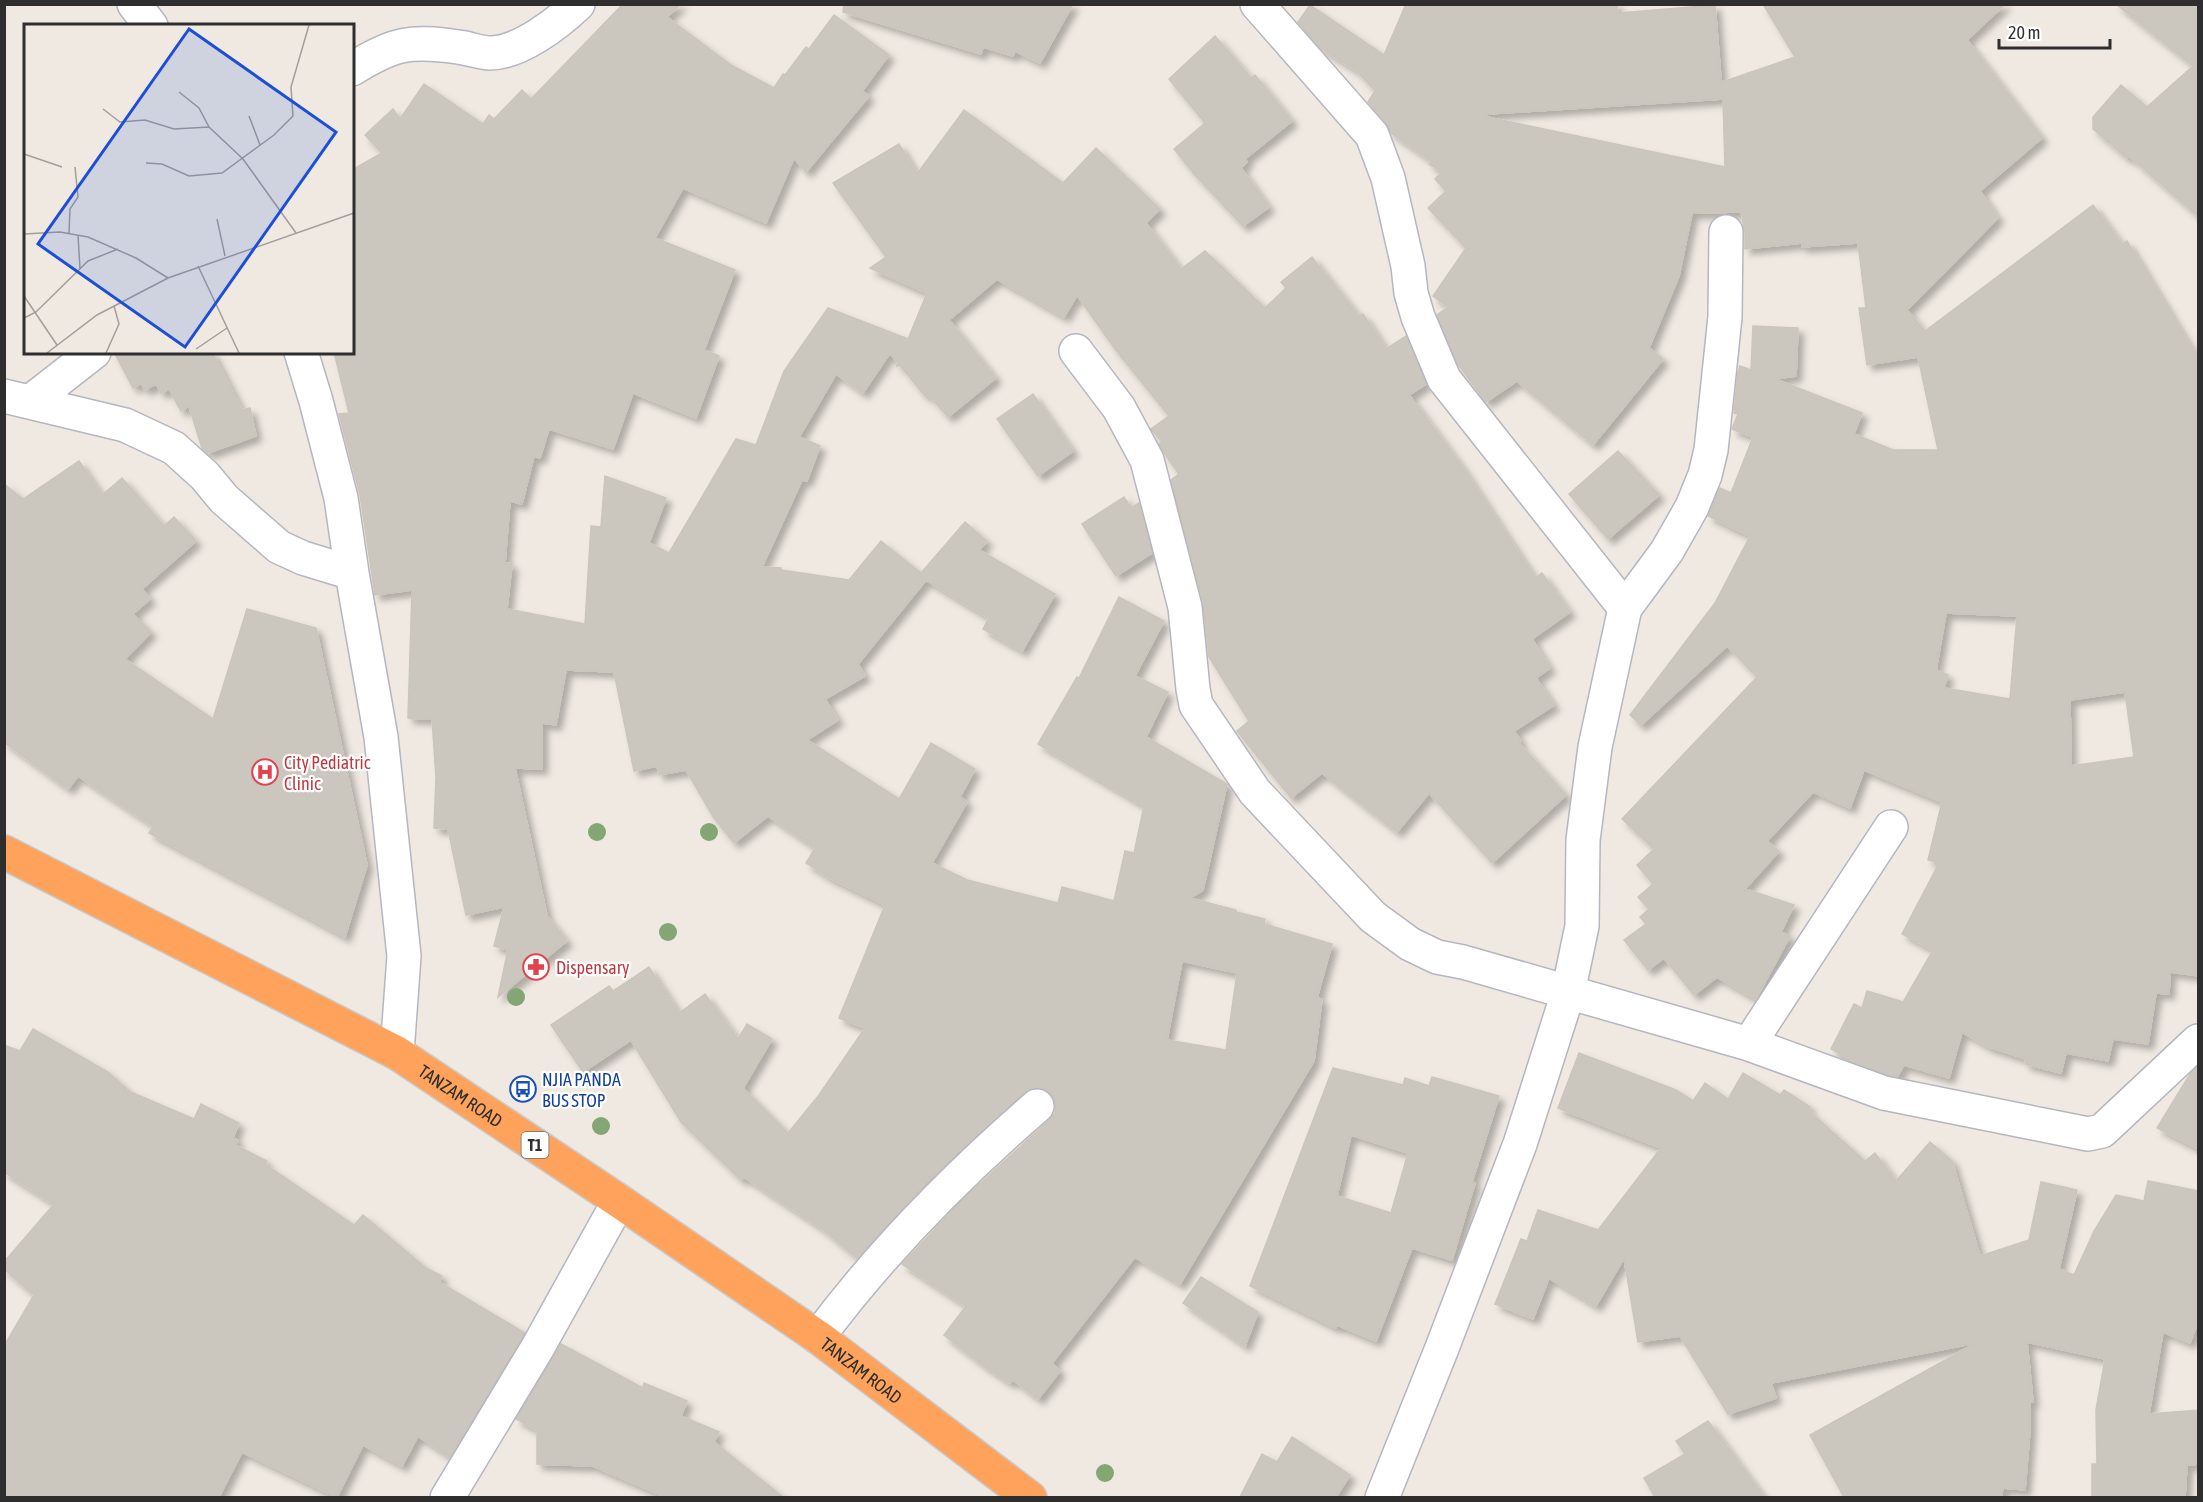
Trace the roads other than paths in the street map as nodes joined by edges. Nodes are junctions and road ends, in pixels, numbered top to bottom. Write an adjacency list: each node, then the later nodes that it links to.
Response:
1 (134, 4): 4 (street)
2 (578, 4): 5 (street)
3 (1257, 4): 12 (street)
4 (149, 24)
5 (354, 68)
6 (1726, 232): 12 (street)
7 (1076, 351): 15 (street)
8 (91, 354): 10 (street)
9 (302, 354): 11 (street)
10 (17, 399): 11 (street)
11 (352, 573): 18 (street)
12 (1625, 608): 15 (street)
13 (1891, 826): 17 (street)
14 (4, 852): 18 (highway, TANZAM ROAD / T1)
15 (1568, 993): 17 (street); 24 (street)
16 (2199, 1041): 17 (street)
17 (1749, 1044)
18 (397, 1053): 20 (highway, TANZAM ROAD / T1)
19 (1037, 1106): 21 (street)
20 (619, 1201): 21 (highway, TANZAM ROAD / T1); 22 (street)
21 (818, 1337): 23 (highway, TANZAM ROAD / T1)
22 (447, 1497)
23 (1030, 1497)
24 (1382, 1497)

